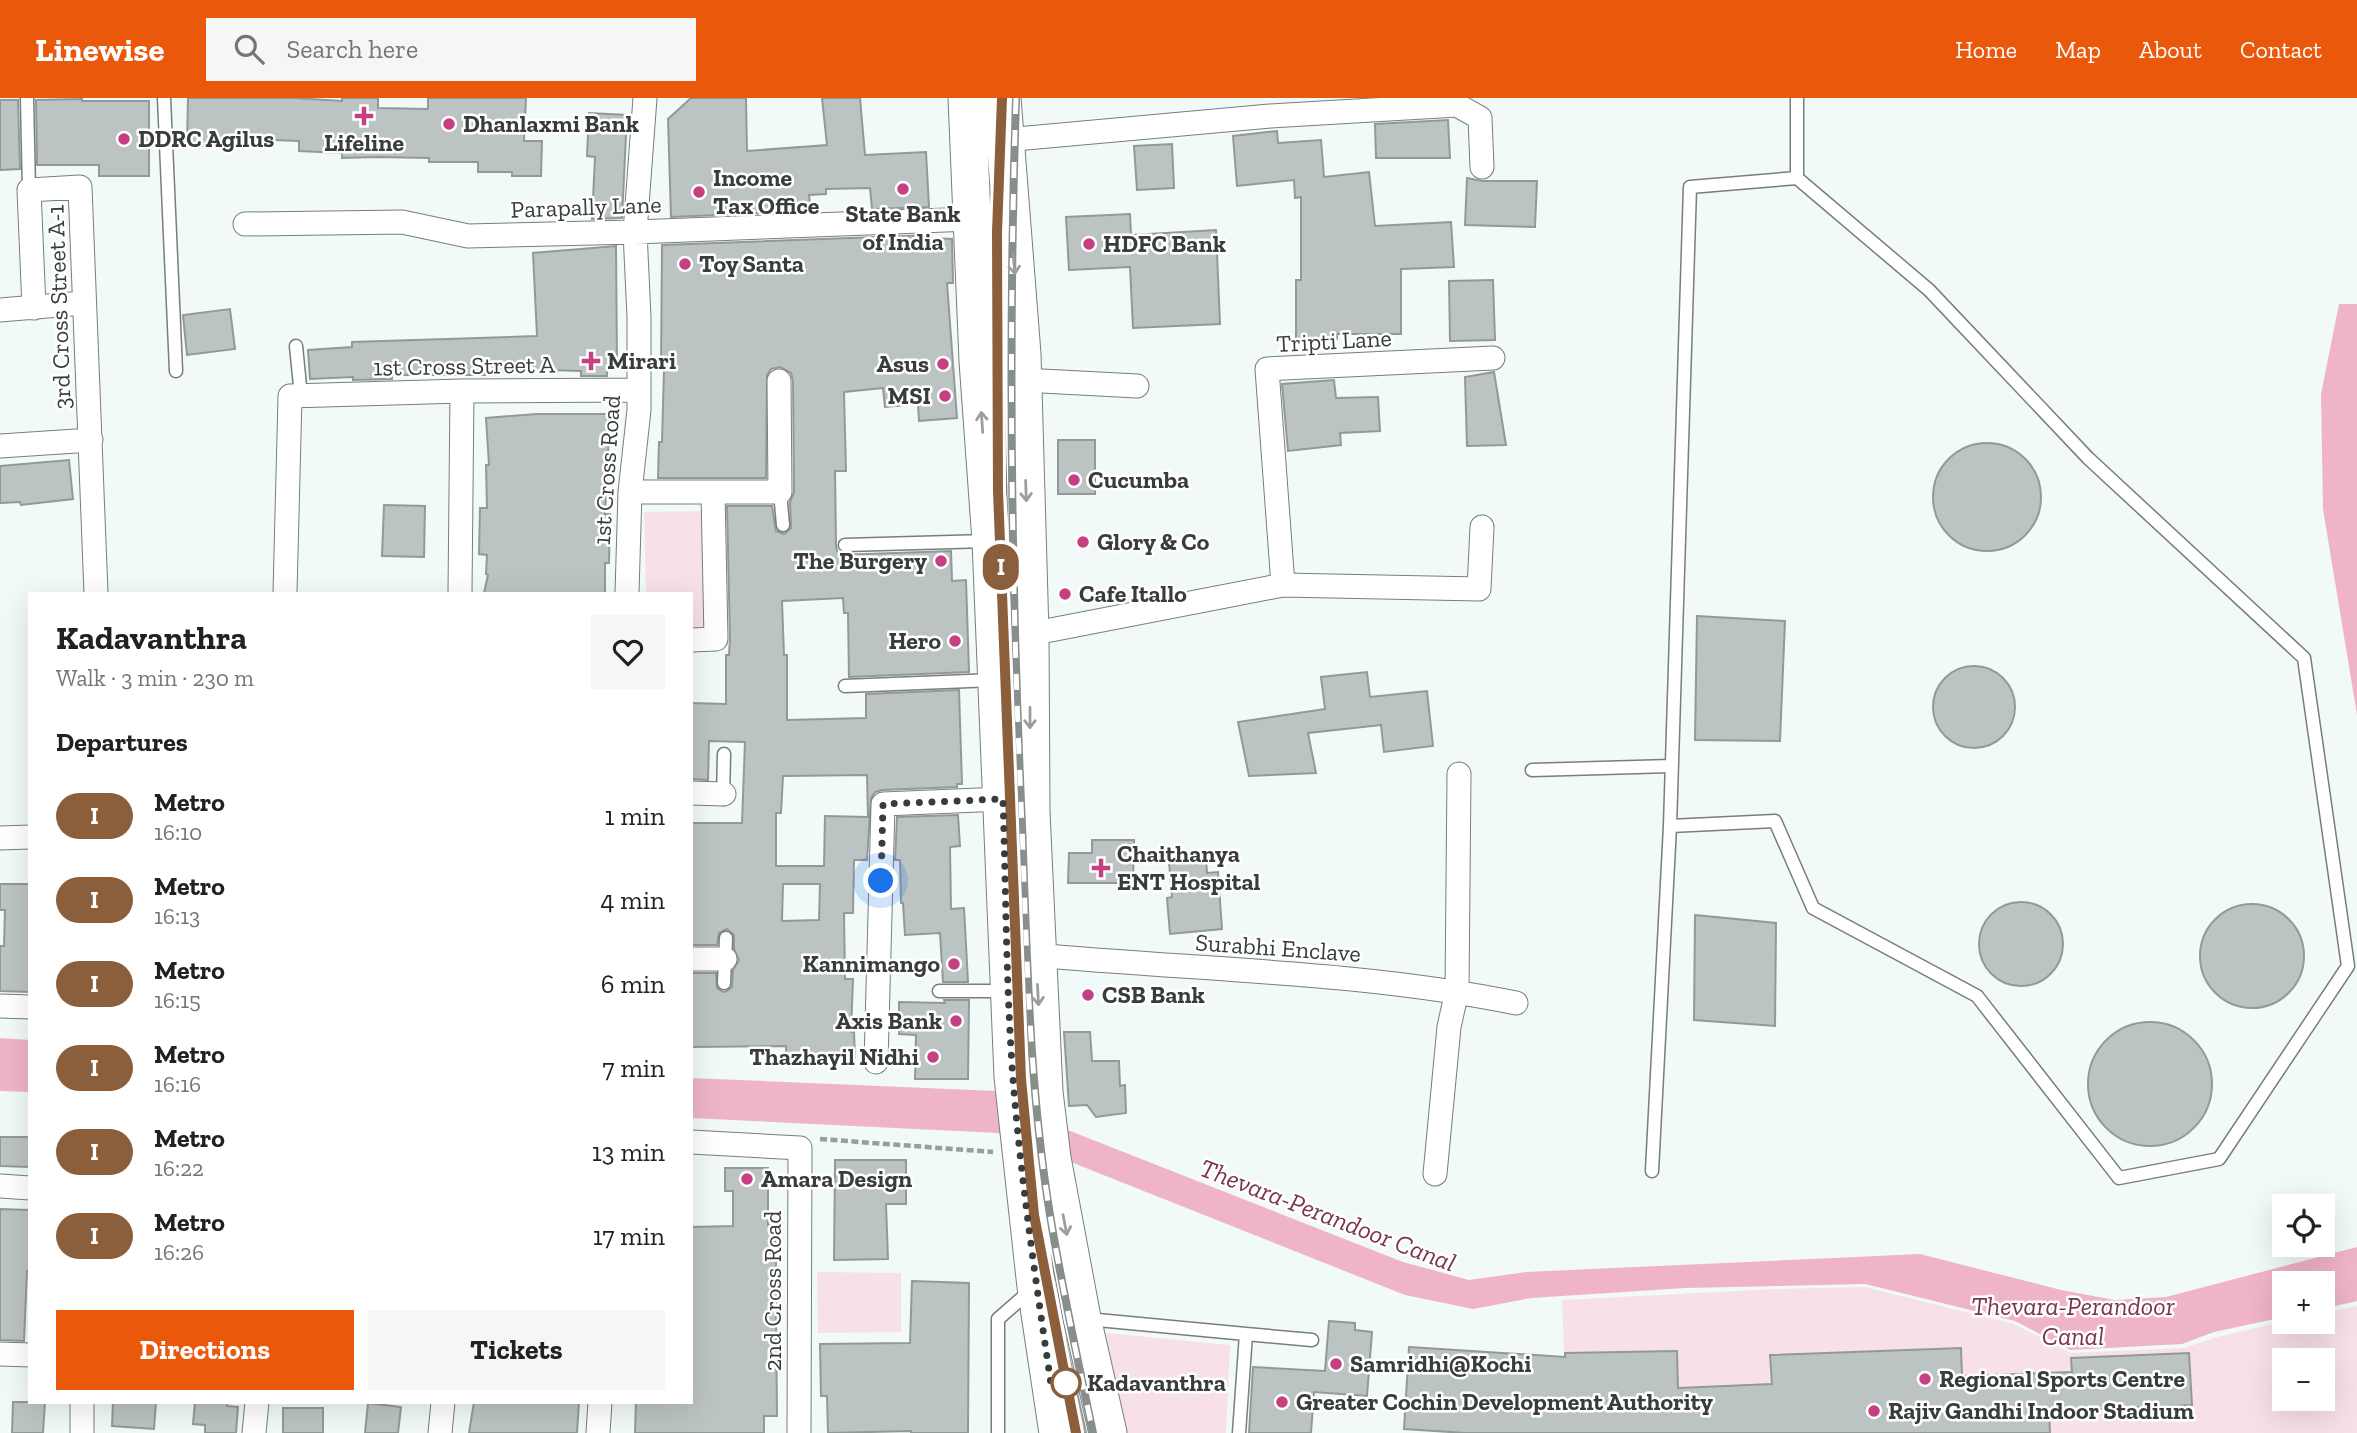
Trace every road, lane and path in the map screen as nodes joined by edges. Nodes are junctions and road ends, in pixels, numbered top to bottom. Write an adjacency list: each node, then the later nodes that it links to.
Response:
1 (27, 98): 11 (lane)
2 (164, 98): 22 (lane)
3 (645, 98): 14 (street, 1st Cross Road)
4 (967, 98): 12 (main road)
5 (1002, 98): 8 (main road)
6 (1797, 98): 10 (lane)
7 (1270, 107): 8 (street); 9 (street)
8 (1005, 140): 21 (main road, one-way to 21)
9 (1482, 167)
10 (1797, 178): 47 (lane); 53 (lane)
11 (29, 190): 15 (street, 3rd Cross Street A-1); 16 (street, 3rd Cross Street A-1)
12 (972, 219): 14 (street, Parapally Lane); 20 (main road)
13 (245, 224): 14 (street, Parapally Lane)
14 (635, 233): 25 (street, 1st Cross Road)
15 (83, 303): 16 (street); 28 (street, 3rd Cross Street A-1)
16 (34, 308): 17 (street)
17 (0, 310)
18 (296, 346): 27 (lane)
19 (1493, 358): 37 (street, Tripti Lane)
20 (978, 361): 21 (main road); 35 (main road, one-way to 20)
21 (1023, 367): 24 (street); 42 (main road, one-way to 42)
22 (176, 371)
23 (779, 382): 31 (street)
24 (1137, 386)
25 (638, 390): 26 (street, 1st Cross Street A); 30 (street, 1st Cross Road)
26 (462, 391): 27 (street, 1st Cross Street A); 40 (street)
27 (295, 396): 39 (street)
28 (91, 440): 29 (street); 38 (street, 3rd Cross Street A-1)
29 (0, 446)
30 (630, 492): 32 (street); 41 (street, 1st Cross Road)
31 (780, 492): 32 (street); 33 (lane)
32 (713, 493): 43 (street)
33 (783, 525)
34 (1482, 527): 37 (street)
35 (991, 541): 36 (lane); 44 (main road)
36 (845, 545)
37 (1283, 585): 42 (street)
38 (96, 592)
39 (285, 592)
40 (460, 592)
41 (627, 592)
42 (1030, 634): 57 (main road, one-way to 57)
43 (693, 640)
44 (998, 680): 45 (lane); 52 (main road)
45 (845, 686)
46 (724, 754): 51 (lane)
47 (1671, 766): 48 (lane); 53 (lane)
48 (1532, 770)
49 (1459, 774): 62 (street)
50 (693, 793): 51 (street)
51 (723, 799)
52 (1003, 799): 60 (main road); 66 (street)
53 (1670, 826): 71 (lane)
54 (28, 837): 55 (street)
55 (0, 838)
56 (726, 949): 58 (street); 59 (lane)
57 (1036, 956): 62 (street, Surabhi Enclave); 67 (main road, one-way to 67)
58 (693, 958)
59 (724, 983)
60 (1010, 990): 61 (lane); 67 (main road)
61 (939, 991)
62 (1457, 991): 63 (street, Surabhi Enclave); 72 (street)
63 (1516, 1003)
64 (0, 1006): 65 (street)
65 (28, 1007)
66 (876, 1062)
67 (1028, 1085): 70 (main road)
68 (693, 1142): 69 (street)
69 (800, 1149): 70 (path); 89 (street, 2nd Cross Road)
70 (1036, 1154): 75 (main road); 76 (main road, one-way to 76)
71 (1652, 1171)
72 (1435, 1174)
73 (0, 1186): 74 (street)
74 (28, 1188)
75 (1036, 1287): 90 (lane); 91 (main road)
76 (1082, 1318): 77 (lane); 92 (main road)
77 (1246, 1334): 78 (lane); 93 (lane)
78 (1312, 1340)
79 (0, 1354): 80 (street)
80 (28, 1354)
81 (82, 1404): 85 (street)
82 (257, 1404): 86 (street)
83 (443, 1404): 87 (street)
84 (600, 1404): 88 (street)
85 (82, 1433)
86 (254, 1433)
87 (440, 1433)
88 (598, 1433)
89 (799, 1433)
90 (998, 1433)
91 (1058, 1433)
92 (1108, 1433)
93 (1240, 1433)

